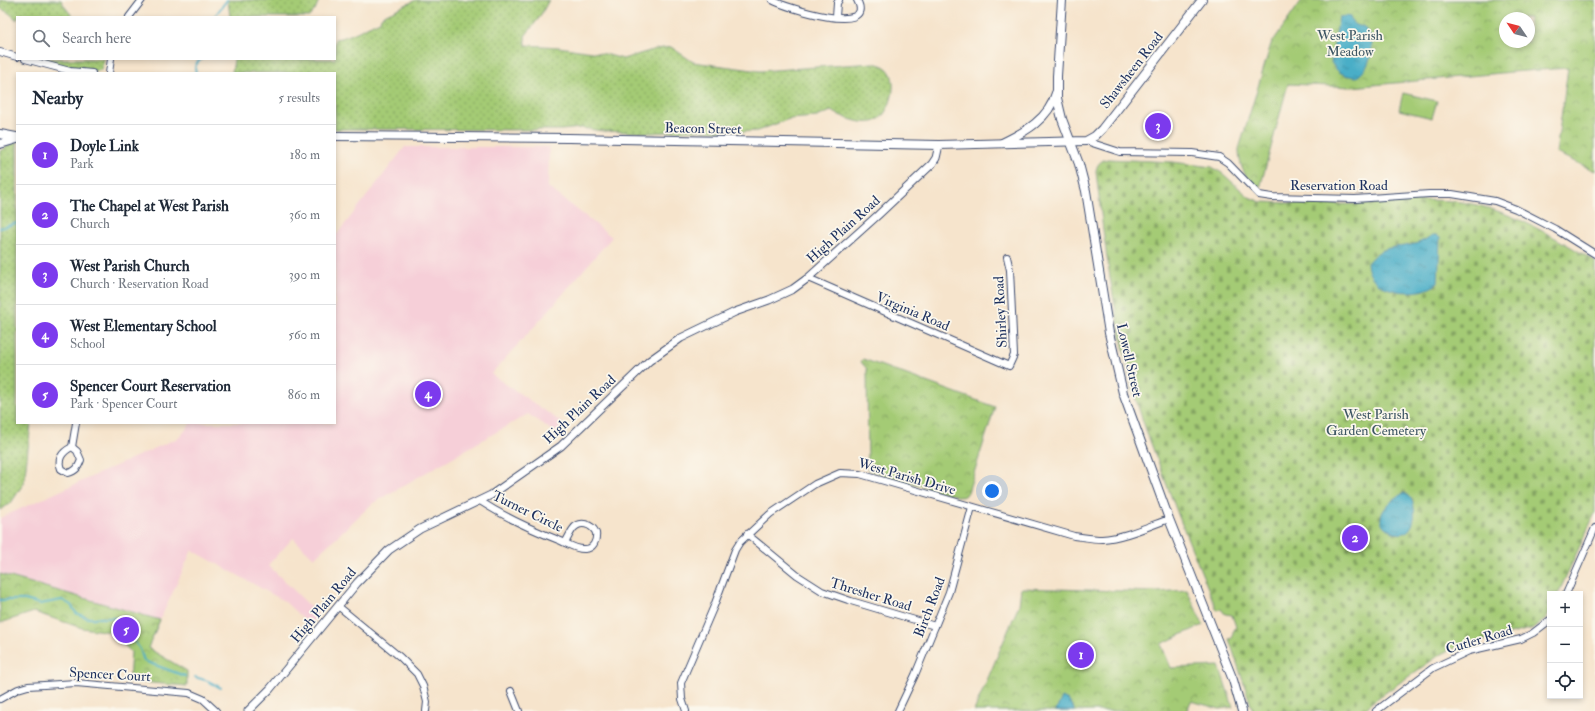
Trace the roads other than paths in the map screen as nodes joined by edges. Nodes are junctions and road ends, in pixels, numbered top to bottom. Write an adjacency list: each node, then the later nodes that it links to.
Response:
1 (142, 0): 7 (street)
2 (772, 0): 8 (street)
3 (839, 0): 8 (street)
4 (857, 0): 8 (street)
5 (1062, 0): 15 (main road, Lowell Street)
6 (1202, 0): 20 (main road, Shawsheen Road)
7 (130, 16)
8 (836, 17)
9 (0, 52): 10 (street)
10 (16, 57)
11 (29, 60): 13 (street)
12 (111, 60): 14 (street)
13 (85, 72)
14 (109, 72)
15 (1056, 86): 21 (main road, Lowell Street); 23 (main road)
16 (0, 134): 18 (main road)
17 (336, 136): 24 (main road, Beacon Street)
18 (16, 138)
19 (16, 138): 22 (main road)
20 (1086, 141): 21 (main road, Shawsheen Road); 25 (street, Reservation Road)
21 (1071, 143): 23 (main road, Beacon Street); 33 (main road, Lowell Street)
22 (0, 144)
23 (999, 144): 24 (main road, Beacon Street)
24 (939, 145): 27 (street, High Plain Road)
25 (1595, 254)
26 (1007, 257): 28 (street, Shirley Road)
27 (808, 278): 28 (street, Virginia Road); 31 (street, High Plain Road)
28 (1009, 366)
29 (76, 424): 30 (street)
30 (72, 447)
31 (480, 501): 36 (street, Turner Circle); 38 (street, High Plain Road)
32 (972, 507): 33 (street, West Parish Drive); 35 (street, West Parish Drive); 40 (street, Birch Road)
33 (1169, 519): 49 (main road, Lowell Street)
34 (1595, 528): 37 (street)
35 (747, 534): 40 (street, Thresher Road); 47 (street, West Parish Drive)
36 (565, 543): 36 (street, Turner Circle)
37 (1567, 591)
38 (338, 606): 44 (street, High Plain Road); 45 (street)
39 (1547, 623): 50 (street, Cutler Road)
40 (935, 626): 48 (street, Birch Road)
41 (511, 691): 46 (street)
42 (0, 699): 43 (street, Spencer Court)
43 (216, 711)
44 (248, 711)
45 (426, 711)
46 (519, 711)
47 (686, 711)
48 (898, 711)
49 (1242, 711)
50 (1376, 711)

